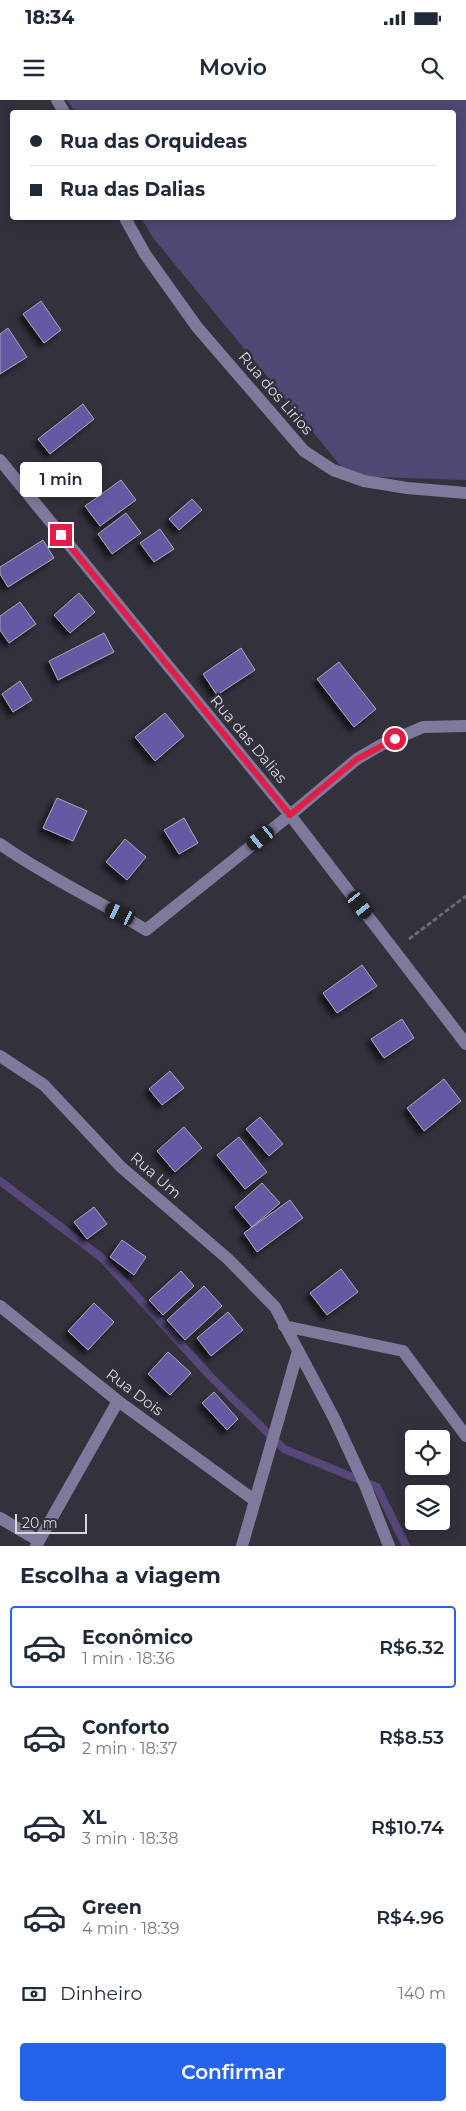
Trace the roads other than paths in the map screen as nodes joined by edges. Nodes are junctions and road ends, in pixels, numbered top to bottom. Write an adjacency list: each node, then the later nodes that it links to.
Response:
1 (126, 220): 3 (street, Rua dos Lirios)
2 (0, 460): 5 (street, Rua das Dalias)
3 (466, 493)
4 (466, 726): 5 (street)
5 (290, 815): 6 (street); 7 (street, Rua das Dalias)
6 (0, 844)
7 (466, 1044)
8 (0, 1056): 10 (street, Rua Um)
9 (0, 1306): 12 (street, Rua Dois)
10 (284, 1326): 11 (street, Rua Um); 13 (street)
11 (298, 1351): 14 (street); 18 (street, Rua Um)
12 (118, 1401): 14 (street, Rua Dois); 16 (street)
13 (466, 1436)
14 (254, 1500): 17 (street)
15 (0, 1518): 16 (street)
16 (37, 1543)
17 (242, 1546)
18 (389, 1546)

